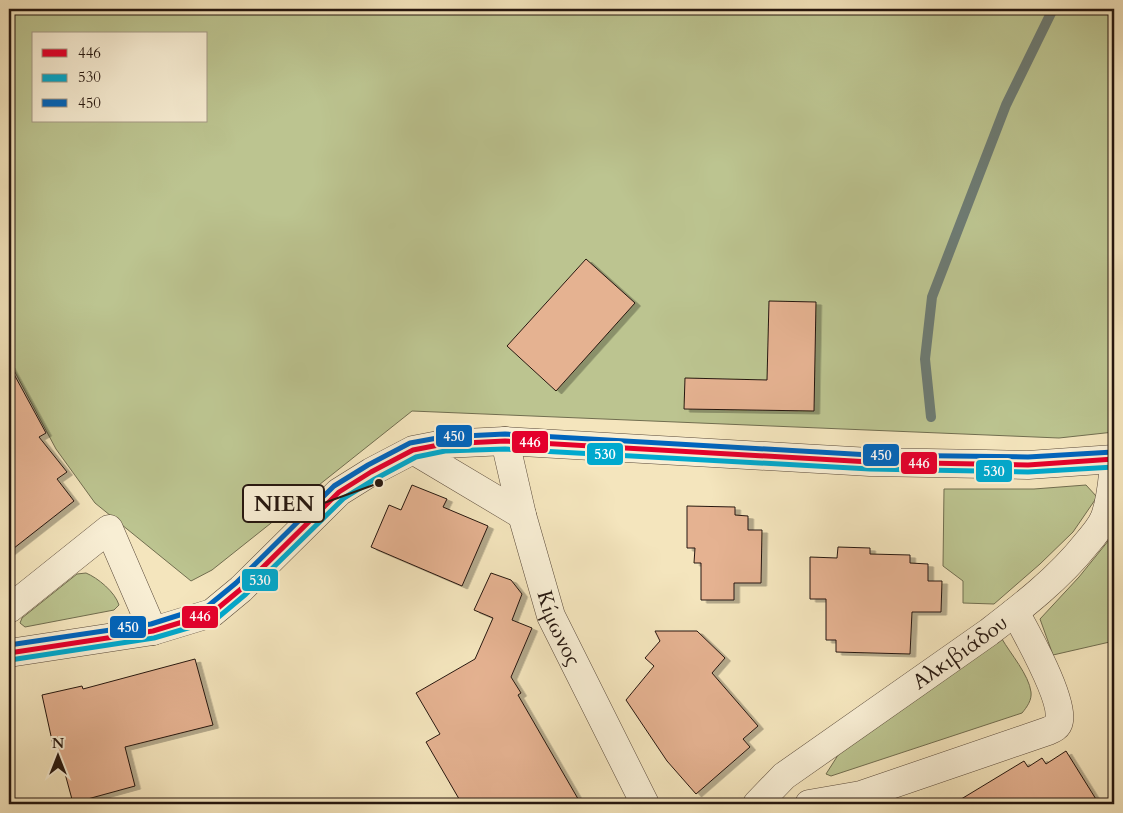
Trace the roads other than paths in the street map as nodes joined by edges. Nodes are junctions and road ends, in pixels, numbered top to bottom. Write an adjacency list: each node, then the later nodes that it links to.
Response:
1 (505, 440): 2 (street); 3 (street); 5 (street, Κίμωνος)
2 (413, 450): 5 (street); 8 (street)
3 (1114, 459)
4 (1114, 466): 7 (street, Αλκιβιάδου)
5 (522, 515): 10 (street, Κίμωνος)
6 (9, 609): 8 (street)
7 (1015, 612): 11 (street, Αλκιβιάδου); 12 (street)
8 (154, 631): 9 (street)
9 (9, 653)
10 (645, 804)
11 (757, 804)
12 (809, 804)

